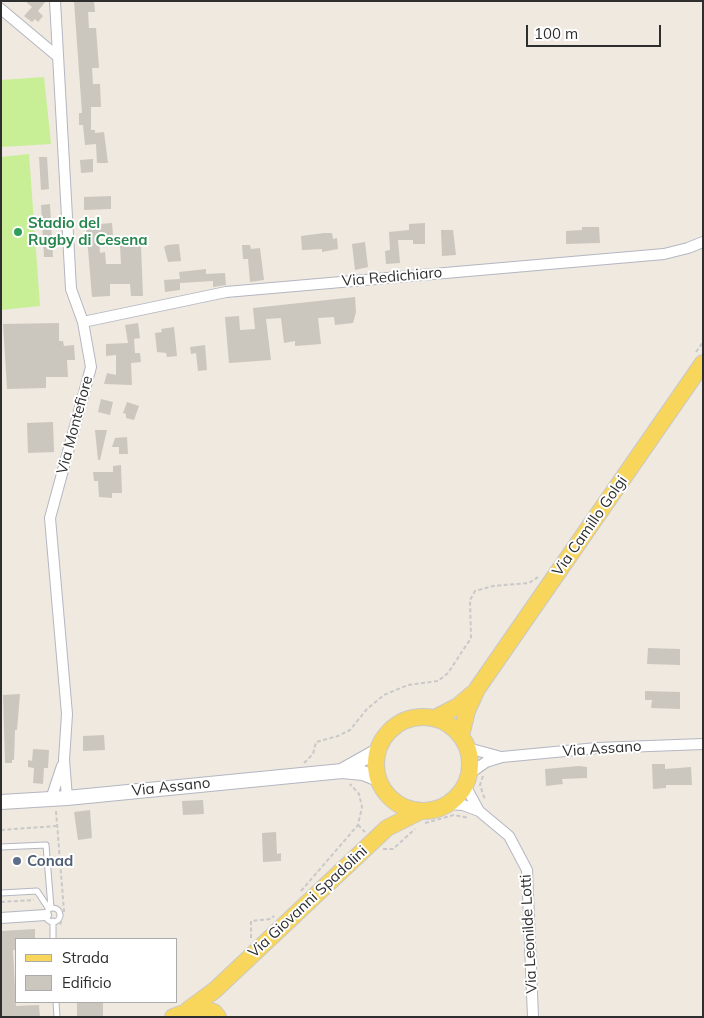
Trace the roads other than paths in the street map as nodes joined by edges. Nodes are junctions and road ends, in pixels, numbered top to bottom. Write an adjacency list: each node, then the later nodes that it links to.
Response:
1 (55, 1): 3 (street, Via Montefiore)
2 (1, 9): 3 (street)
3 (57, 56): 5 (street, Via Montefiore)
4 (703, 242): 5 (street, Via Redichiaro)
5 (83, 322): 13 (street, Via Montefiore)
6 (699, 359): 7 (main road, Via Camillo Golgi)
7 (477, 689): 8 (main road, Via Camillo Golgi); 9 (main road, Via Camillo Golgi)
8 (435, 718): 9 (main road); 11 (main road)
9 (464, 742): 12 (street, Via Assano); 15 (main road)
10 (703, 744): 12 (street, Via Assano)
11 (377, 751): 14 (main road, Via Assano); 16 (main road)
12 (502, 757): 15 (street, Via Assano)
13 (64, 760): 18 (street, Via Montefiore); 19 (street, Via Montefiore)
14 (344, 777): 16 (main road, Via Assano); 18 (main road, Via Assano)
15 (473, 777): 21 (main road); 23 (street, Via Leonilde Lotti)
16 (378, 779): 17 (main road)
17 (389, 796): 22 (main road); 24 (main road)
18 (67, 798): 19 (main road, Via Assano)
19 (51, 799): 20 (main road, Via Assano)
20 (1, 802)
21 (448, 804): 22 (main road); 23 (street, Via Leonilde Lotti)
22 (421, 811): 24 (main road, Via Giovanni Spadolini)
23 (478, 811): 36 (street, Via Leonilde Lotti)
24 (387, 828): 30 (main road, Via Giovanni Spadolini)
25 (1, 847): 27 (lane)
26 (1, 893): 27 (lane)
27 (50, 913): 28 (street); 29 (lane)
28 (1, 918)
29 (53, 938)
30 (230, 976): 32 (main road, Via Giovanni Spadolini); 35 (main road, Via Giovanni Spadolini)
31 (56, 1003): 33 (lane)
32 (188, 1010): 34 (main road, Via Giovanni Spadolini); 35 (main road)
33 (57, 1017)
34 (173, 1017)
35 (219, 1017)
36 (533, 1017)

